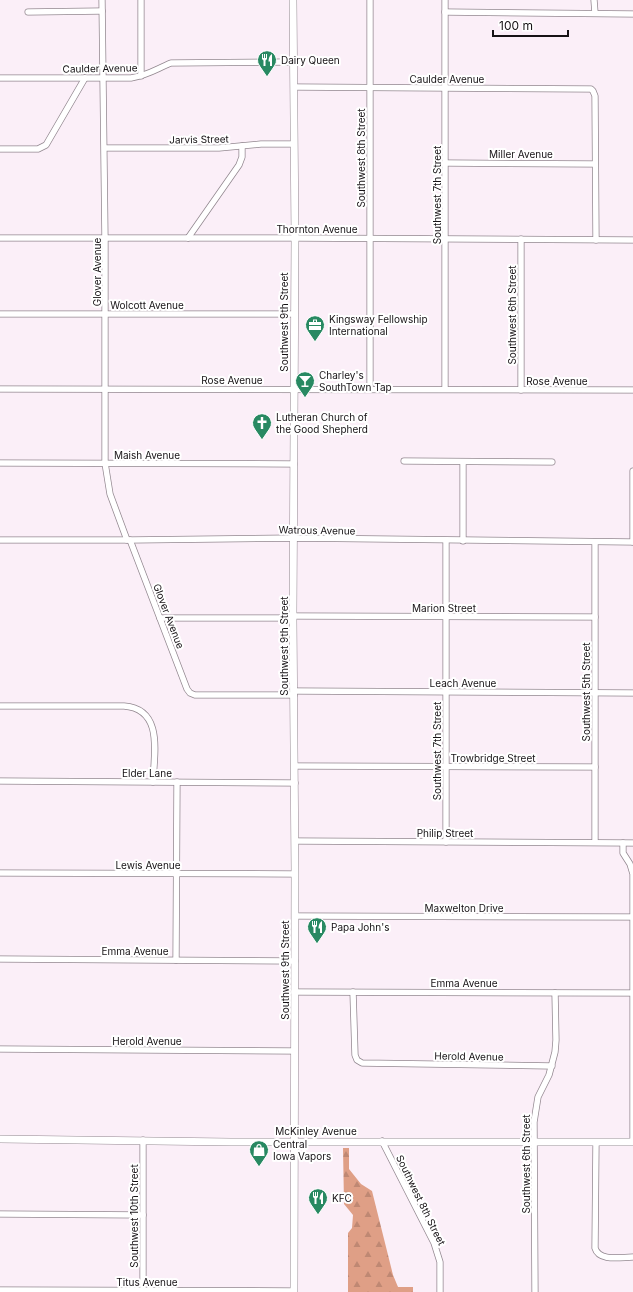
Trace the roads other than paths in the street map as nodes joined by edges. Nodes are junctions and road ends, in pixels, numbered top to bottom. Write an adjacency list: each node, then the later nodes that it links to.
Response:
1 (102, 0): 7 (street, Glover Avenue)
2 (141, 0): 13 (street)
3 (293, 0): 12 (main road, Southwest 9th Street)
4 (370, 0): 18 (street, Southwest 8th Street)
5 (445, 0): 9 (street, Southwest 7th Street)
6 (594, 0): 10 (street)
7 (102, 11): 8 (street); 16 (street, Glover Avenue)
8 (28, 12)
9 (445, 12): 10 (street); 19 (street, Southwest 7th Street)
10 (595, 13): 11 (street)
11 (633, 14)
12 (294, 62): 13 (street, Caulder Avenue); 17 (main road, Southwest 9th Street)
13 (141, 76): 16 (street, Caulder Avenue)
14 (0, 78): 15 (street, Caulder Avenue)
15 (85, 78): 16 (street, Caulder Avenue); 22 (street)
16 (102, 78): 23 (street, Glover Avenue)
17 (294, 87): 18 (street, Caulder Avenue); 20 (main road, Southwest 9th Street)
18 (371, 88): 19 (street, Caulder Avenue); 29 (street, Southwest 8th Street)
19 (446, 88): 24 (street, Southwest 7th Street); 25 (street, Caulder Avenue)
20 (294, 144): 21 (street, Jarvis Street); 28 (main road, Southwest 9th Street)
21 (242, 146): 23 (street, Jarvis Street); 27 (street)
22 (0, 148)
23 (105, 148): 30 (street, Glover Avenue)
24 (446, 163): 25 (street, Miller Avenue); 31 (street, Southwest 7th Street)
25 (596, 164): 33 (street)
26 (0, 238): 30 (street, Thornton Avenue)
27 (188, 238): 28 (street, Thornton Avenue); 30 (street, Thornton Avenue)
28 (294, 238): 29 (street, Thornton Avenue); 37 (main road, Southwest 9th Street)
29 (370, 238): 31 (street, Thornton Avenue); 41 (street, Southwest 8th Street)
30 (105, 239): 36 (street, Glover Avenue)
31 (445, 239): 32 (street, Thornton Avenue); 42 (street, Southwest 7th Street)
32 (521, 239): 33 (street, Thornton Avenue); 43 (street, Southwest 6th Street)
33 (596, 240): 34 (street, Thornton Avenue)
34 (633, 240)
35 (0, 314): 36 (street, Wolcott Avenue)
36 (106, 314): 37 (street, Wolcott Avenue); 39 (street, Glover Avenue)
37 (294, 314): 40 (main road, Southwest 9th Street)
38 (0, 389): 39 (street, Rose Avenue)
39 (106, 389): 40 (street, Rose Avenue); 49 (street, Glover Avenue)
40 (294, 389): 41 (street, Rose Avenue); 50 (main road, Southwest 9th Street)
41 (370, 389): 42 (street, Rose Avenue)
42 (445, 389): 43 (street, Rose Avenue)
43 (521, 390): 44 (street, Rose Avenue)
44 (633, 390)
45 (404, 462): 46 (street)
46 (463, 462): 47 (street); 56 (street)
47 (552, 462)
48 (0, 463): 49 (street, Maish Avenue)
49 (106, 464): 50 (street, Maish Avenue); 54 (street, Glover Avenue)
50 (294, 464): 52 (main road, Southwest 9th Street)
51 (633, 471): 58 (street)
52 (294, 538): 54 (street, Watrous Avenue); 55 (street, Watrous Avenue); 59 (main road, Southwest 9th Street)
53 (0, 540): 54 (street, Watrous Avenue)
54 (128, 540): 62 (street, Glover Avenue)
55 (446, 541): 56 (street, Watrous Avenue); 60 (street, Southwest 7th Street)
56 (463, 541): 57 (street, Watrous Avenue)
57 (595, 542): 58 (street, Watrous Avenue); 61 (street, Southwest 5th Street)
58 (633, 542)
59 (293, 617): 60 (street, Marion Street); 62 (street, Marion Street); 65 (main road, Southwest 9th Street)
60 (446, 617): 61 (street, Marion Street); 63 (street, Southwest 7th Street)
61 (595, 617): 64 (street, Southwest 5th Street)
62 (160, 618): 67 (street, Glover Avenue)
63 (446, 692): 64 (street, Leach Avenue); 65 (street, Leach Avenue); 70 (street, Southwest 7th Street)
64 (595, 692): 66 (street, Leach Avenue); 71 (street, Southwest 5th Street)
65 (294, 693): 67 (street, Leach Avenue); 69 (main road, Southwest 9th Street)
66 (633, 693)
67 (194, 694)
68 (0, 706): 73 (street)
69 (295, 766): 70 (street, Trowbridge Street); 75 (main road, Southwest 9th Street)
70 (446, 766): 71 (street, Trowbridge Street); 77 (street, Southwest 7th Street)
71 (595, 767): 78 (street, Southwest 5th Street)
72 (0, 781): 73 (street, Elder Lane)
73 (153, 782): 74 (street, Elder Lane)
74 (177, 782): 75 (street, Elder Lane); 82 (street)
75 (295, 783): 76 (main road, Southwest 9th Street)
76 (295, 841): 77 (street, Philip Street); 83 (main road, Southwest 9th Street)
77 (446, 842): 78 (street, Philip Street)
78 (595, 842): 79 (street, Philip Street)
79 (623, 843): 80 (street); 85 (street)
80 (633, 843)
81 (0, 873): 82 (street, Lewis Avenue)
82 (177, 874): 83 (street, Lewis Avenue); 87 (street)
83 (295, 874): 84 (main road, Southwest 9th Street)
84 (295, 916): 85 (street, Maxwelton Drive); 88 (main road, Southwest 9th Street)
85 (633, 917): 92 (street)
86 (0, 959): 87 (street, Emma Avenue)
87 (176, 960): 88 (street, Emma Avenue)
88 (295, 961): 89 (main road, Southwest 9th Street)
89 (294, 992): 90 (street, Emma Avenue); 94 (main road, Southwest 9th Street)
90 (353, 992): 91 (street, Emma Avenue); 95 (street, Herold Avenue)
91 (555, 993): 92 (street, Emma Avenue); 95 (street, Southwest 6th Street)
92 (633, 993): 96 (street)
93 (0, 1049): 94 (street, Herold Avenue)
94 (294, 1051): 99 (main road, Southwest 9th Street)
95 (552, 1066): 101 (street, Southwest 6th Street)
96 (633, 1066): 103 (street)
97 (0, 1139): 98 (main road, McKinley Avenue)
98 (143, 1140): 99 (main road, McKinley Avenue); 105 (street, Southwest 10th Street)
99 (294, 1141): 100 (main road, McKinley Avenue); 109 (main road, Southwest 9th Street)
100 (382, 1141): 101 (main road, McKinley Avenue); 110 (street, Southwest 8th Street)
101 (534, 1142): 102 (main road, McKinley Avenue); 111 (street, Southwest 6th Street)
102 (596, 1142): 103 (main road, McKinley Avenue); 106 (street)
103 (633, 1142)
104 (0, 1214): 105 (street)
105 (143, 1215): 108 (street, Southwest 10th Street)
106 (633, 1257)
107 (0, 1290): 108 (street, Titus Avenue)
108 (143, 1292): 109 (street, Titus Avenue)
109 (294, 1292)
110 (440, 1292)
111 (535, 1292)

